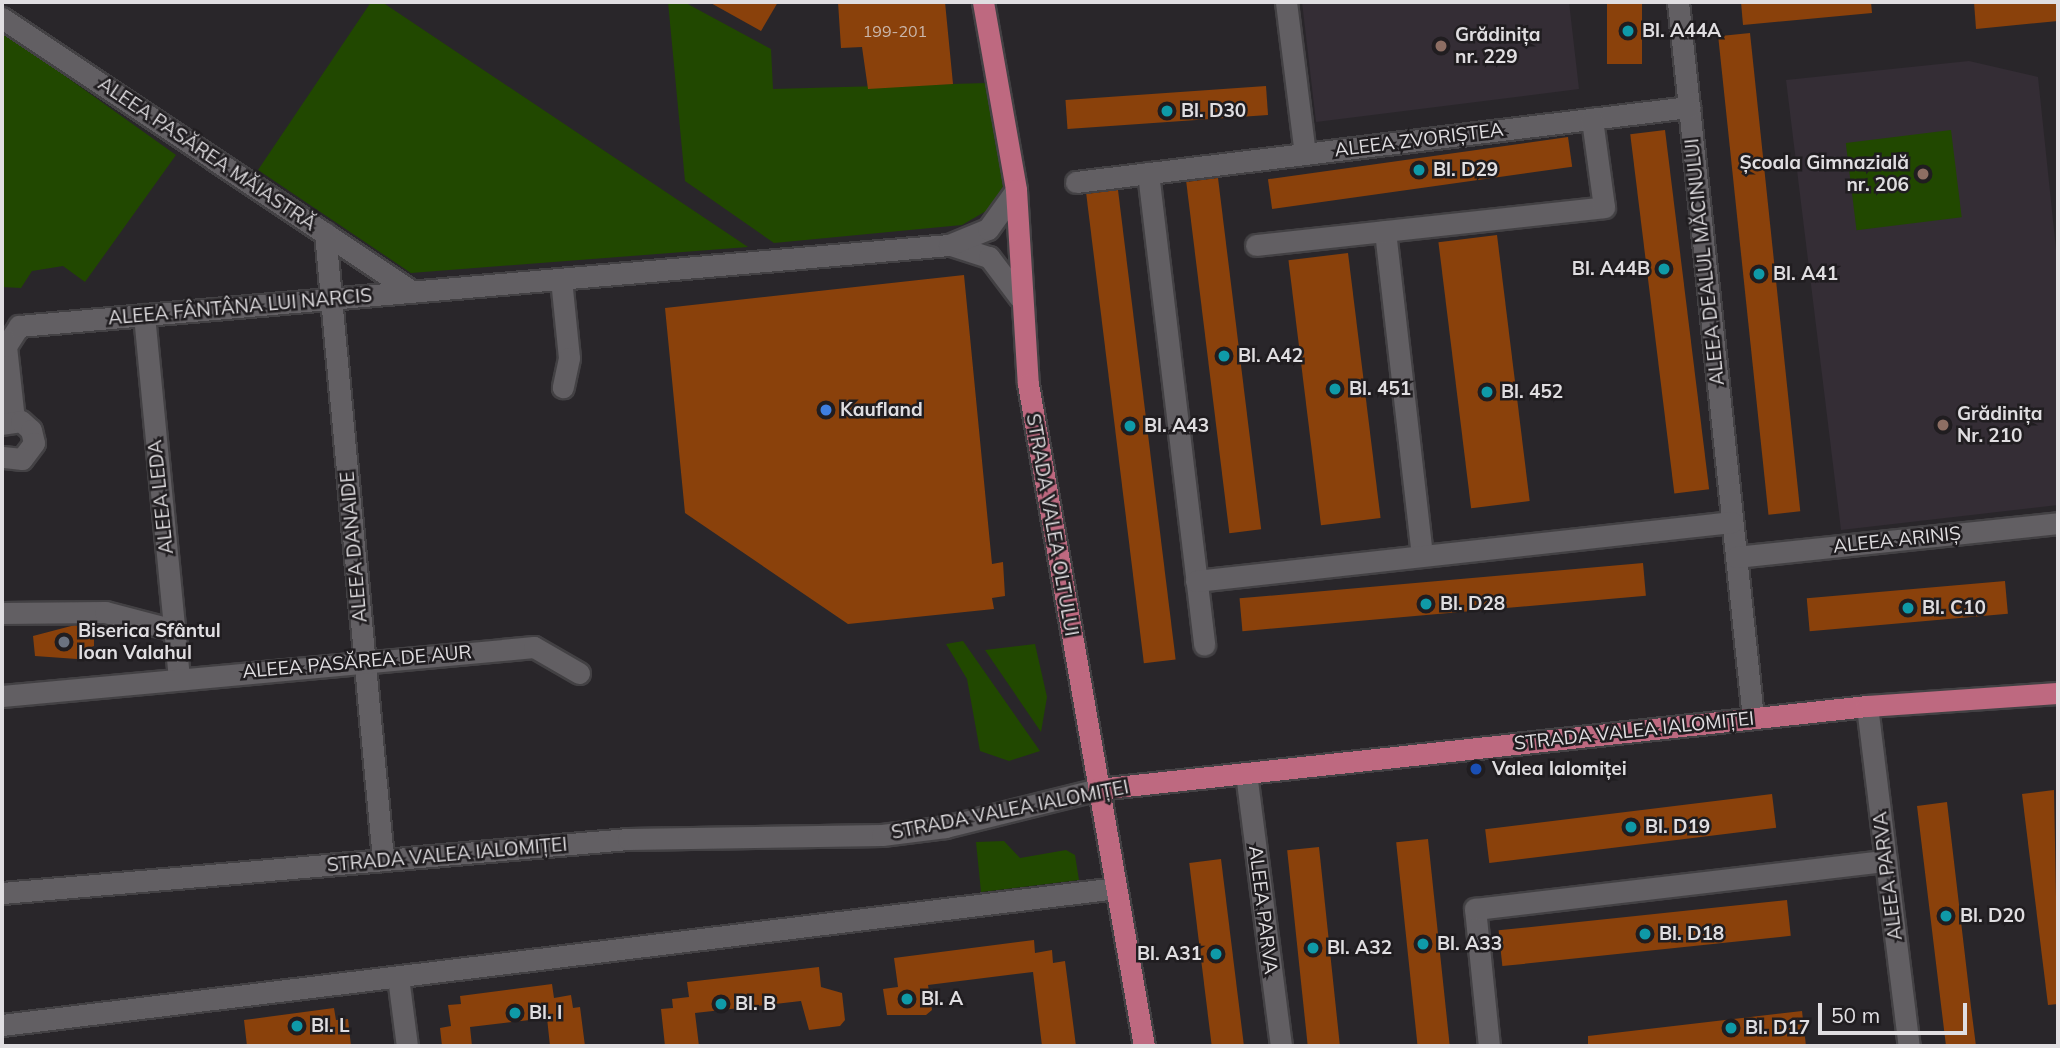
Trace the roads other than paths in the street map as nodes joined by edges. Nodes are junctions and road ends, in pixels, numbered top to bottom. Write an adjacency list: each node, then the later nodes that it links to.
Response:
1 (983, 2): 10 (main road, STRADA VALEA OLTULUI)
2 (1286, 2): 7 (street)
3 (1678, 2): 5 (street, ALEEA DEALUL MĂCINULUI)
4 (2, 18): 12 (street, ALEEA PASĂREA MĂIASTRĂ)
5 (1689, 107): 6 (street, ALEEA ZVORIȘTEA); 23 (street, ALEEA DEALUL MĂCINULUI)
6 (1592, 119): 7 (street, ALEEA ZVORIȘTEA); 11 (street)
7 (1305, 154): 8 (street, ALEEA ZVORIȘTEA)
8 (1148, 173): 9 (street, ALEEA ZVORIȘTEA); 27 (street)
9 (1076, 182)
10 (1016, 190): 13 (street, ALEEA FÂNTÂNA LUI NARCIS); 17 (main road, STRADA VALEA OLTULUI)
11 (1385, 231): 14 (street); 25 (street)
12 (325, 233): 16 (street, ALEEA PASĂREA MĂIASTRĂ); 18 (street, ALEEA DANAIDE)
13 (949, 245): 15 (street, ALEEA FÂNTÂNA LUI NARCIS); 17 (street, ALEEA FÂNTÂNA LUI NARCIS)
14 (1256, 245)
15 (561, 278): 16 (street, ALEEA FÂNTÂNA LUI NARCIS); 20 (street)
16 (411, 291): 18 (street, ALEEA FÂNTÂNA LUI NARCIS)
17 (1020, 298): 39 (main road, STRADA VALEA OLTULUI)
18 (331, 299): 19 (street, ALEEA FÂNTÂNA LUI NARCIS); 31 (street, ALEEA DANAIDE)
19 (144, 315): 21 (street, ALEEA FÂNTÂNA LUI NARCIS); 29 (street, ALEEA LEDA)
20 (563, 387)
21 (8, 422): 22 (street, ALEEA FÂNTÂNA LUI NARCIS)
22 (2, 457)
23 (1732, 522): 25 (street); 26 (street, ALEEA DEALUL MĂCINULUI)
24 (2058, 523): 26 (street, ALEEA ARINIȘ)
25 (1422, 555): 27 (street)
26 (1736, 557): 37 (street, ALEEA DEALUL MĂCINULUI)
27 (1196, 581): 30 (street)
28 (2, 613): 29 (street)
29 (174, 630): 33 (street, ALEEA LEDA)
30 (1205, 645)
31 (364, 661): 32 (street, ALEEA PASĂREA DE AUR); 33 (street, ALEEA PASĂREA DE AUR); 40 (street, ALEEA DANAIDE)
32 (579, 673)
33 (179, 678): 35 (street, ALEEA PASĂREA DE AUR)
34 (2058, 693): 36 (main road, STRADA VALEA IALOMIȚEI)
35 (2, 696)
36 (1867, 706): 37 (main road, STRADA VALEA IALOMIȚEI); 41 (street, ALEEA PARVA)
37 (1753, 718): 38 (main road, STRADA VALEA IALOMIȚEI)
38 (1246, 774): 39 (main road, STRADA VALEA IALOMIȚEI); 48 (street, ALEEA PARVA)
39 (1098, 789): 40 (street, STRADA VALEA IALOMIȚEI); 42 (main road, STRADA VALEA OLTULUI)
40 (383, 860): 43 (street, STRADA VALEA IALOMIȚEI)
41 (1886, 861): 49 (street); 50 (street, ALEEA PARVA)
42 (1116, 888): 44 (street); 47 (main road, STRADA VALEA OLTULUI)
43 (2, 893)
44 (398, 977): 45 (street); 46 (street)
45 (2, 1026)
46 (407, 1046)
47 (1144, 1046)
48 (1281, 1046)
49 (1489, 1046)
50 (1909, 1046)

